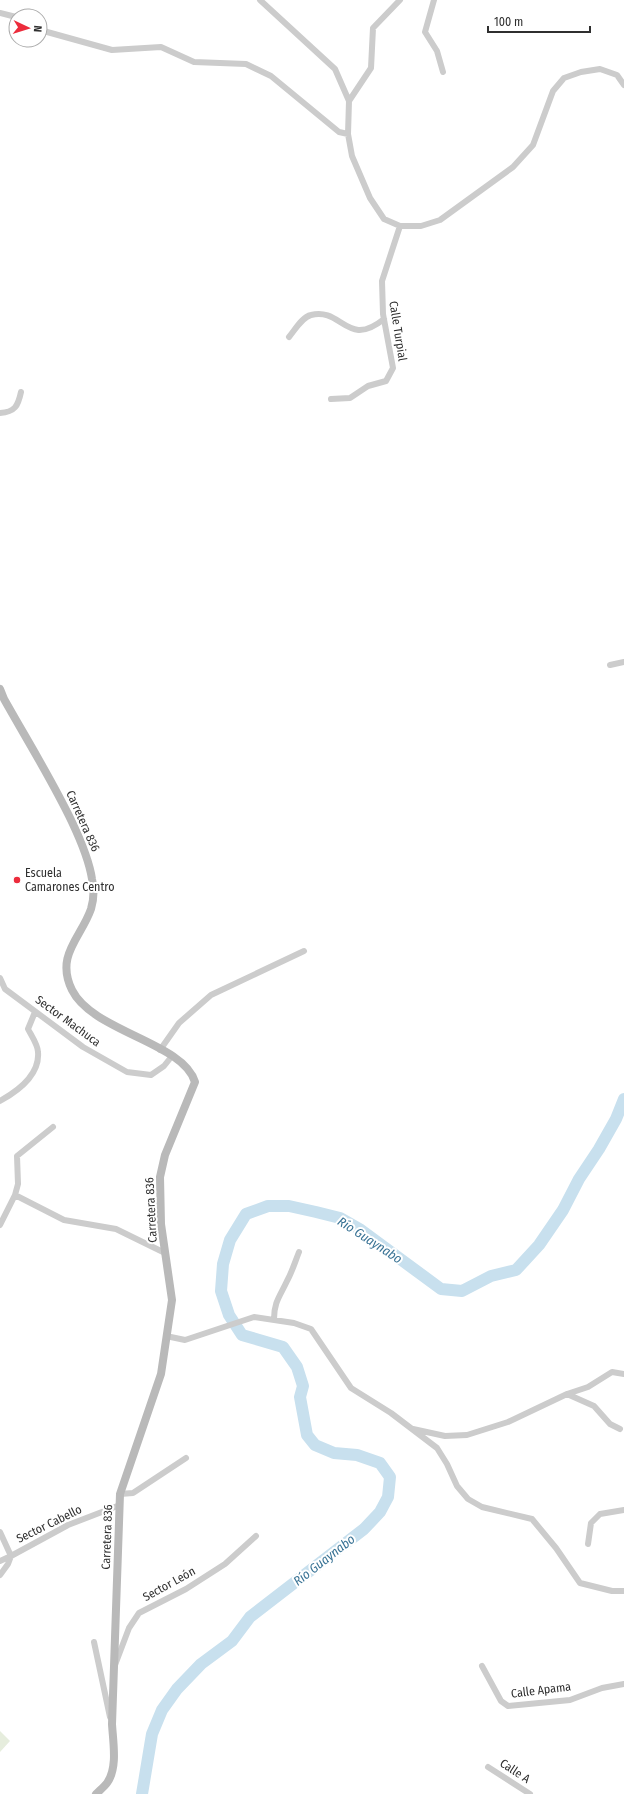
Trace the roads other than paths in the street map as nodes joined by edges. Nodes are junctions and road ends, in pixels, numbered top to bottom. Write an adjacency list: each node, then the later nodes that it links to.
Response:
1 (260, 0): 7 (street)
2 (400, 0): 7 (street)
3 (434, 0): 5 (street)
4 (48, 32): 8 (street)
5 (443, 72)
6 (624, 85): 9 (street)
7 (349, 101): 8 (street)
8 (348, 134): 9 (street)
9 (400, 226): 10 (street, Calle Turpial)
10 (384, 319): 11 (street); 13 (street, Calle Turpial)
11 (289, 337)
12 (21, 392): 14 (street)
13 (331, 400)
14 (0, 413)
15 (624, 662): 16 (street)
16 (610, 665)
17 (0, 689): 21 (street, Carretera 836)
18 (304, 951): 21 (street)
19 (0, 978): 20 (street, Sector Machuca)
20 (35, 1012): 22 (street, Sector Machuca); 23 (street)
21 (160, 1050): 22 (street, Carretera 836)
22 (172, 1056): 28 (street, Carretera 836)
23 (0, 1101)
24 (53, 1127): 25 (street)
25 (15, 1195): 26 (street); 28 (street)
26 (0, 1224)
27 (299, 1252): 29 (street)
28 (165, 1253): 30 (street, Carretera 836)
29 (274, 1319): 30 (street); 33 (street)
30 (166, 1336): 36 (street, Carretera 836)
31 (624, 1374): 32 (street)
32 (567, 1394): 33 (street); 34 (street)
33 (412, 1429): 45 (street)
34 (620, 1429)
35 (186, 1458): 36 (street)
36 (120, 1494): 37 (street, Carretera 836)
37 (120, 1505): 42 (street, Sector Cabello); 47 (street, Carretera 836)
38 (624, 1510): 41 (street)
39 (0, 1532): 42 (street, Sector Cabello)
40 (256, 1536): 47 (street, Sector León)
41 (588, 1544)
42 (11, 1556): 43 (street, Sector Cabello); 44 (street, Sector Cabello)
43 (0, 1561)
44 (0, 1575)
45 (624, 1590)
46 (94, 1642): 50 (street)
47 (114, 1666): 50 (street, Carretera 836)
48 (482, 1666): 49 (street, Calle Apama)
49 (624, 1684)
50 (112, 1724): 52 (street, Carretera 836)
51 (488, 1767): 53 (street, Calle A)
52 (96, 1794)
53 (530, 1794)

